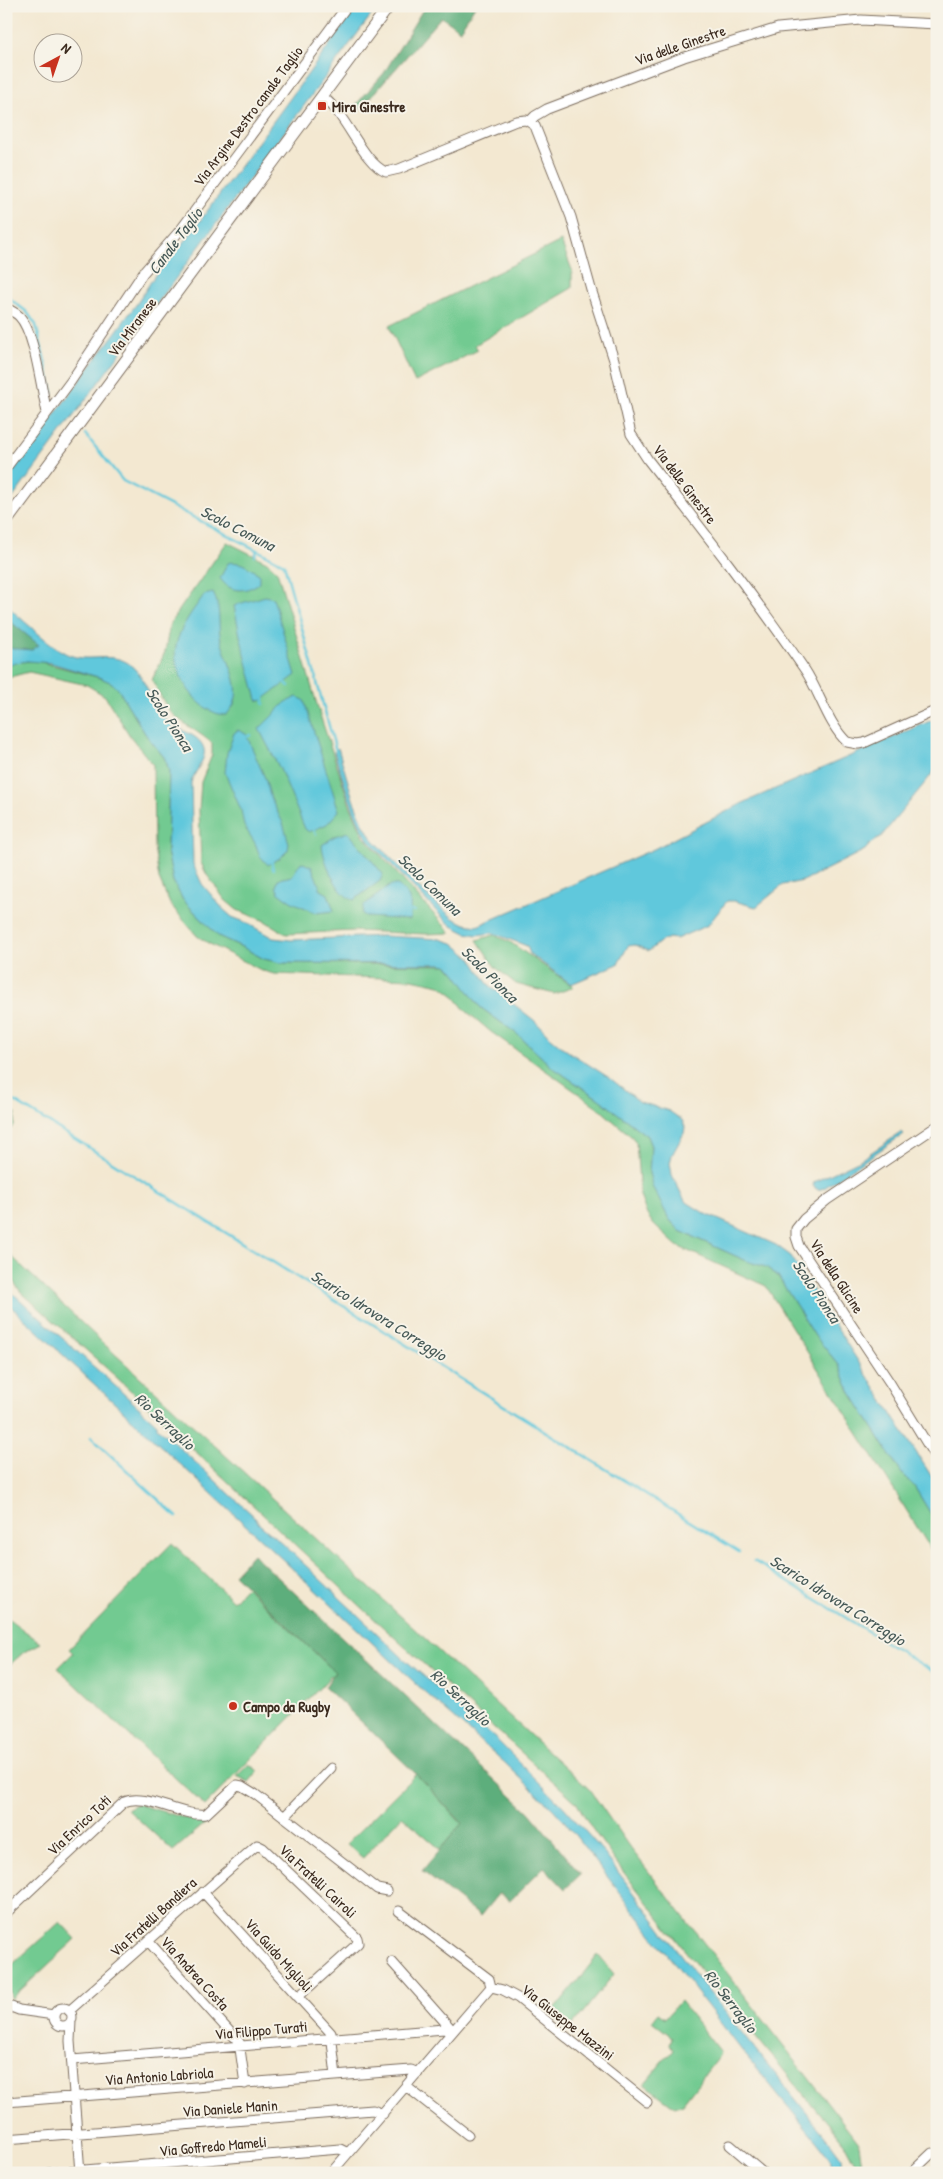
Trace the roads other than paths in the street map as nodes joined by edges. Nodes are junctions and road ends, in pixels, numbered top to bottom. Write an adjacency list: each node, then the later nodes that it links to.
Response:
1 (347, 6): 7 (street, Via Argine Destro canale Taglio)
2 (390, 6): 4 (main road, Via Miranese)
3 (937, 24): 5 (street, Via delle Ginestre)
4 (322, 96): 5 (street, Via delle Ginestre); 9 (main road, Via Miranese)
5 (530, 122): 10 (street, Via delle Ginestre)
6 (6, 308): 7 (street)
7 (47, 412): 8 (street, Via Argine Destro canale Taglio)
8 (6, 468)
9 (6, 522)
10 (937, 710)
11 (937, 1126): 12 (street, Via della Glicine)
12 (937, 1460)
13 (331, 1768): 14 (street)
14 (284, 1817): 16 (street, Via Enrico Toti); 19 (street, Via Enrico Toti)
15 (256, 1845): 17 (street, Via Fratelli Bandiera); 23 (street, Via Fratelli Cairoli)
16 (387, 1891)
17 (203, 1892): 20 (street, Via Fratelli Bandiera); 23 (street, Via Guido Miglioli)
18 (399, 1911): 22 (street)
19 (6, 1912)
20 (148, 1941): 26 (street, Via Fratelli Bandiera); 29 (street, Via Andrea Costa)
21 (392, 1962): 27 (street)
22 (492, 1987): 27 (street); 37 (street, Via Giuseppe Mazzini)
23 (298, 1997): 28 (street, Via Guido Miglioli)
24 (6, 2005): 25 (street)
25 (54, 2015): 26 (street); 26 (street)
26 (70, 2016): 30 (street)
27 (453, 2031): 28 (street, Via Filippo Turati); 31 (street)
28 (333, 2038): 29 (street, Via Filippo Turati); 32 (street)
29 (241, 2046): 30 (street, Via Filippo Turati); 33 (street)
30 (72, 2060): 35 (street)
31 (418, 2073): 32 (street, Via Antonio Labriola); 34 (street)
32 (336, 2076): 33 (street, Via Antonio Labriola)
33 (245, 2084): 35 (street, Via Antonio Labriola)
34 (406, 2086): 38 (street); 40 (street)
35 (75, 2096): 36 (street, Via Antonio Labriola); 39 (street)
36 (6, 2102)
37 (647, 2102)
38 (383, 2114): 39 (street, Via Daniele Manin); 43 (street)
39 (77, 2133): 41 (street, Via Daniele Manin); 45 (street)
40 (468, 2135)
41 (6, 2139)
42 (730, 2145): 48 (street)
43 (348, 2153): 45 (street, Via Goffredo Mameli); 47 (street)
44 (932, 2153): 49 (street)
45 (80, 2172): 46 (street, Via Goffredo Mameli)
46 (48, 2173)
47 (331, 2173)
48 (764, 2173)
49 (911, 2173)

